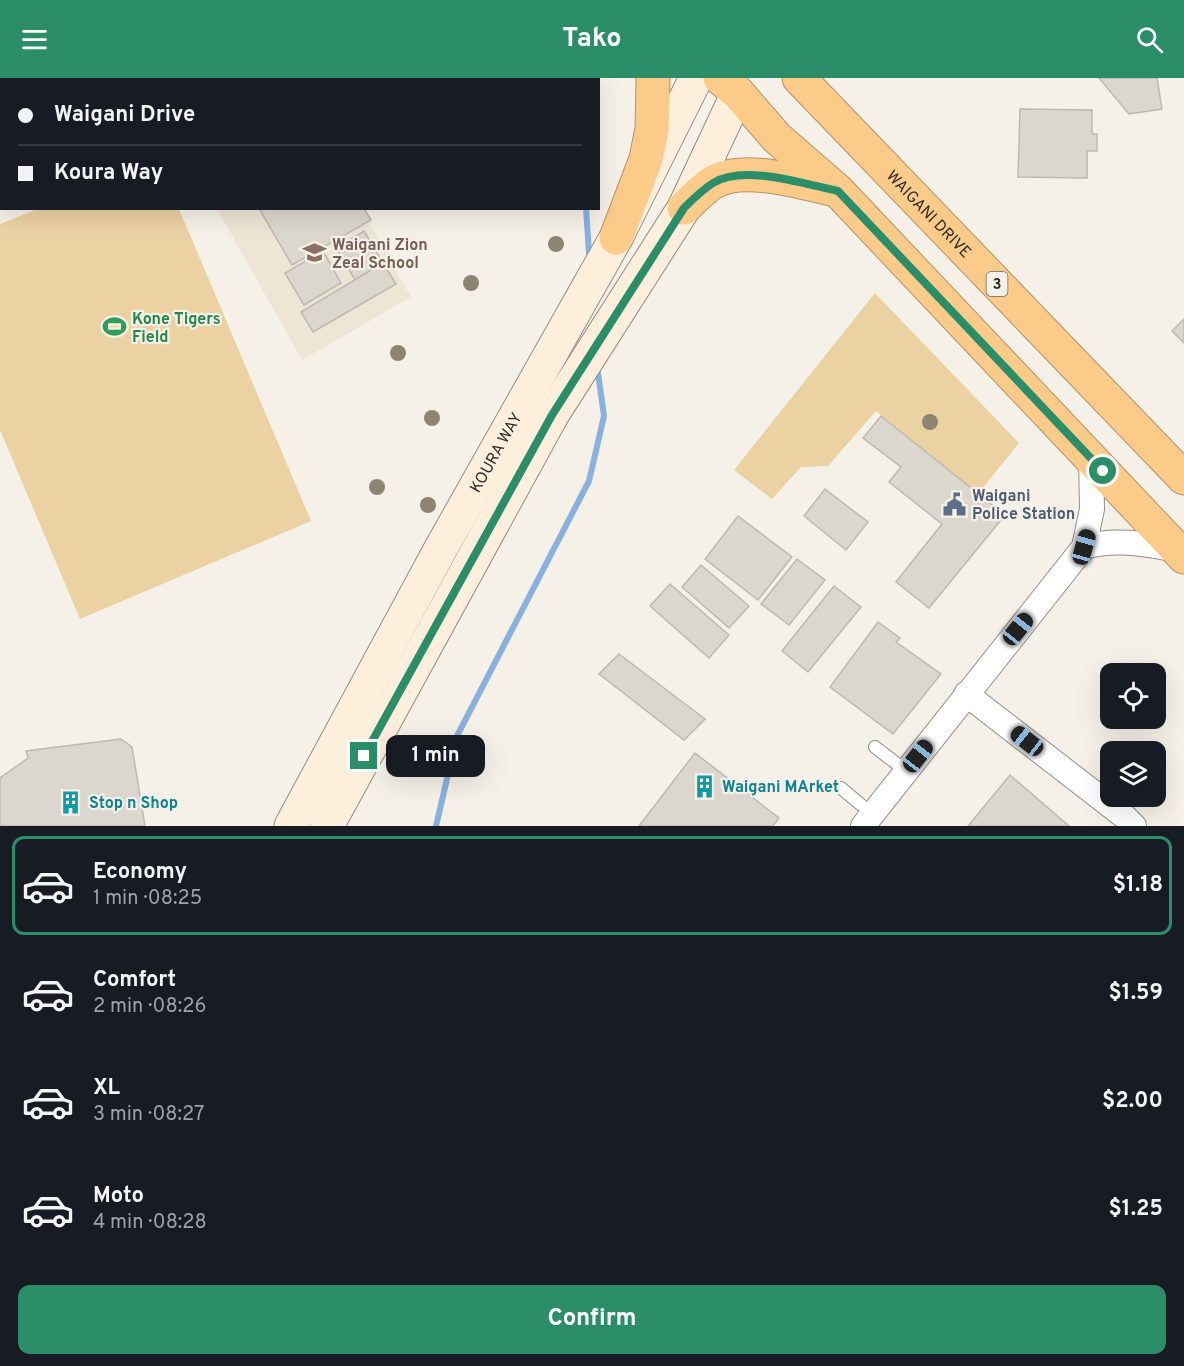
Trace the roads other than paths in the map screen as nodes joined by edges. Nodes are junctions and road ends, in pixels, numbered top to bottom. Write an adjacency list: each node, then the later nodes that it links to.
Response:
1 (653, 78): 9 (highway)
2 (696, 78): 9 (main road, KOURA WAY)
3 (799, 78): 6 (highway, WAIGANI DRIVE / 3)
4 (821, 78): 6 (highway)
5 (733, 83): 7 (highway); 8 (main road, KOURA WAY)
6 (844, 126): 11 (highway, WAIGANI DRIVE / 3)
7 (838, 191): 8 (highway); 10 (highway)
8 (684, 208): 20 (main road, KOURA WAY)
9 (616, 238): 19 (main road, KOURA WAY)
10 (1091, 459): 12 (street); 13 (highway)
11 (1184, 478)
12 (1084, 547): 13 (street); 14 (street)
13 (1181, 553)
14 (966, 694): 16 (street); 21 (street)
15 (875, 747): 16 (lane)
16 (906, 771): 18 (street)
17 (841, 788): 18 (lane)
18 (868, 820)
19 (291, 826)
20 (327, 826)
21 (1134, 826)

